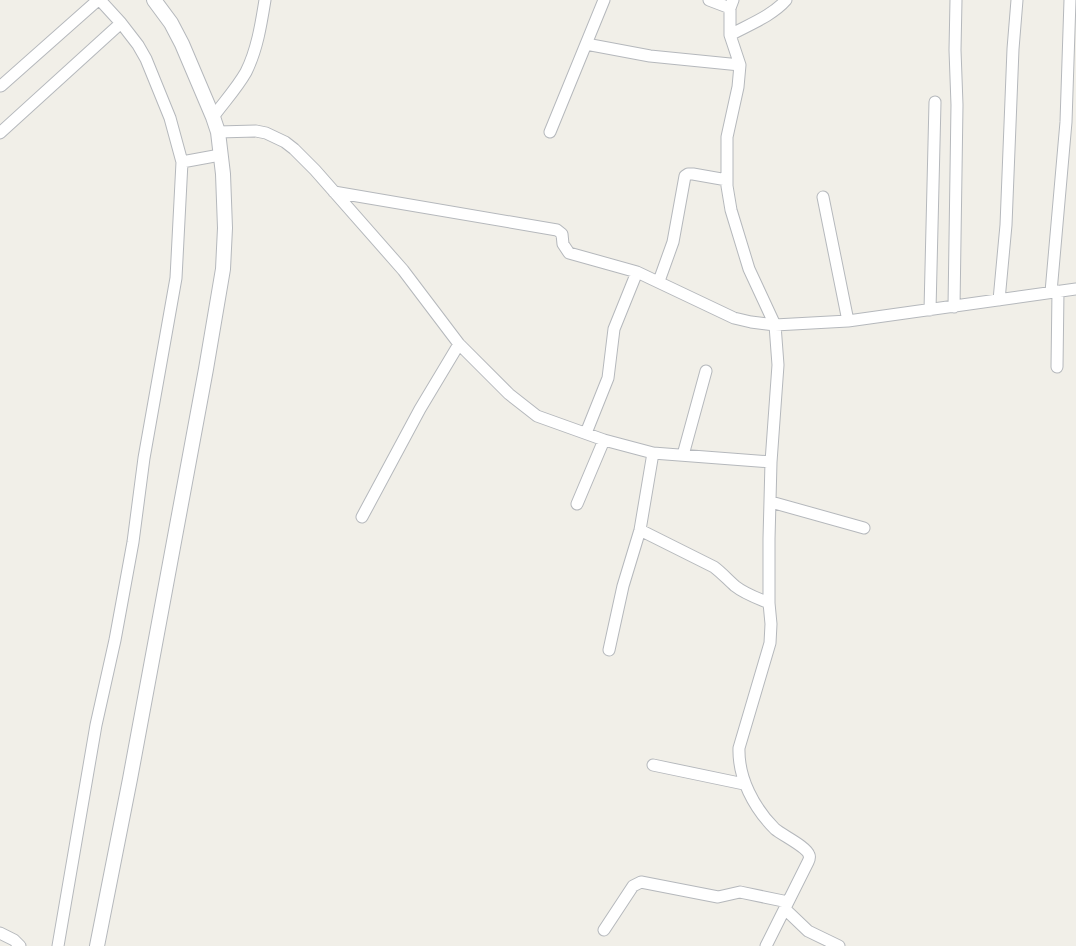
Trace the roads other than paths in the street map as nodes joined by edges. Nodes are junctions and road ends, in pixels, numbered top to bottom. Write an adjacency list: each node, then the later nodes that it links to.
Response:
1 (99, 0): 11 (street); 15 (street)
2 (154, 0): 17 (street)
3 (265, 0): 17 (street)
4 (604, 0): 13 (street)
5 (709, 0): 10 (street)
6 (786, 0): 12 (street)
7 (956, 0): 31 (street)
8 (1017, 0): 30 (street)
9 (1070, 0): 29 (street)
10 (731, 4): 12 (street)
11 (121, 23): 20 (street); 22 (street)
12 (730, 35): 14 (street)
13 (586, 44): 14 (street); 19 (street)
14 (740, 65): 23 (street)
15 (1, 86)
16 (935, 102): 32 (street)
17 (213, 117): 18 (street)
18 (218, 132): 21 (street); 24 (street)
19 (550, 132)
20 (0, 133)
21 (214, 157): 22 (street); 57 (street)
22 (187, 161): 56 (street)
23 (727, 180): 27 (street); 34 (street)
24 (334, 192): 26 (street); 35 (street)
25 (824, 197): 33 (street)
26 (637, 272): 27 (street); 38 (street)
27 (659, 282): 34 (street)
28 (1076, 288): 29 (street)
29 (1055, 291): 30 (street); 36 (street)
30 (999, 300): 31 (street)
31 (954, 307): 32 (street)
32 (930, 310): 33 (street)
33 (848, 321): 34 (street)
34 (775, 325): 42 (street)
35 (459, 344): 38 (street); 45 (street)
36 (1057, 367)
37 (706, 371): 41 (street)
38 (586, 433): 39 (street)
39 (604, 440): 40 (street); 44 (street)
40 (653, 453): 41 (street); 47 (street)
41 (683, 455): 42 (street)
42 (771, 462): 43 (street)
43 (771, 502): 46 (street); 48 (street)
44 (577, 504)
45 (362, 517)
46 (864, 528)
47 (640, 530): 48 (street); 49 (street)
48 (769, 603): 51 (street)
49 (609, 650)
50 (653, 765): 51 (street)
51 (744, 784): 52 (street)
52 (787, 906): 53 (street); 58 (street); 59 (street)
53 (604, 930)
54 (0, 933): 55 (street)
55 (15, 944)
56 (58, 946)
57 (97, 946)
58 (766, 946)
59 (838, 946)

